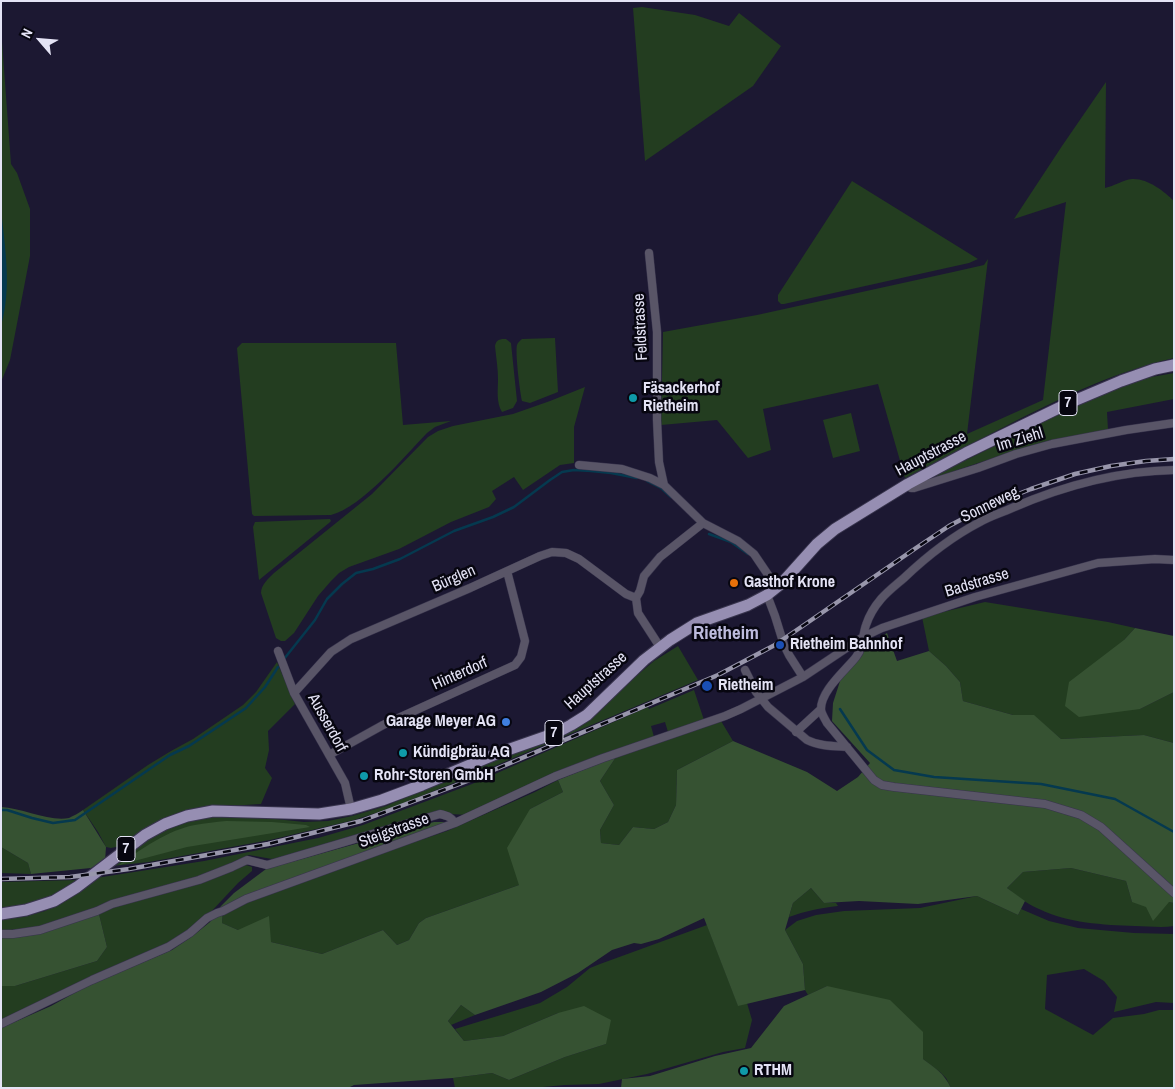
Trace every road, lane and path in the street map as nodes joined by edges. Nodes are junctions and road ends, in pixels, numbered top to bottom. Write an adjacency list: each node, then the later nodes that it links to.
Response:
1 (649, 253): 6 (street, Feldstrasse)
2 (1174, 365): 7 (main road, Hauptstrasse / 7)
3 (1174, 423): 7 (street, Im Ziehl)
4 (579, 465): 6 (street)
5 (1174, 470): 13 (street, Sonneweg)
6 (664, 484): 8 (street)
7 (908, 484): 11 (main road, Hauptstrasse / 7)
8 (703, 523): 11 (street); 12 (street)
9 (1174, 560): 13 (street, Badstrasse)
10 (507, 571): 12 (street, Bürglen); 18 (street, Bürglen); 23 (street, Hinterdorf)
11 (772, 591): 14 (main road, Hauptstrasse / 7); 17 (street)
12 (636, 598): 14 (street)
13 (863, 638): 17 (street, Badstrasse); 20 (street, Sonneweg)
14 (660, 647): 24 (main road, Hauptstrasse / 7)
15 (278, 651): 18 (street, Ausserdorf)
16 (744, 670): 19 (street)
17 (803, 677): 19 (street, Steigstrasse)
18 (294, 693): 23 (street, Ausserdorf)
19 (761, 698): 21 (street); 25 (street, Steigstrasse)
20 (821, 710): 21 (street); 22 (street)
21 (796, 732): 22 (street)
22 (846, 747): 26 (street)
23 (329, 755): 24 (street, Ausserdorf)
24 (352, 809): 27 (main road, Hauptstrasse / 7)
25 (455, 823): 28 (street); 29 (street, Steigstrasse)
26 (1174, 894)
27 (1, 914)
28 (1, 934)
29 (1, 1024)

